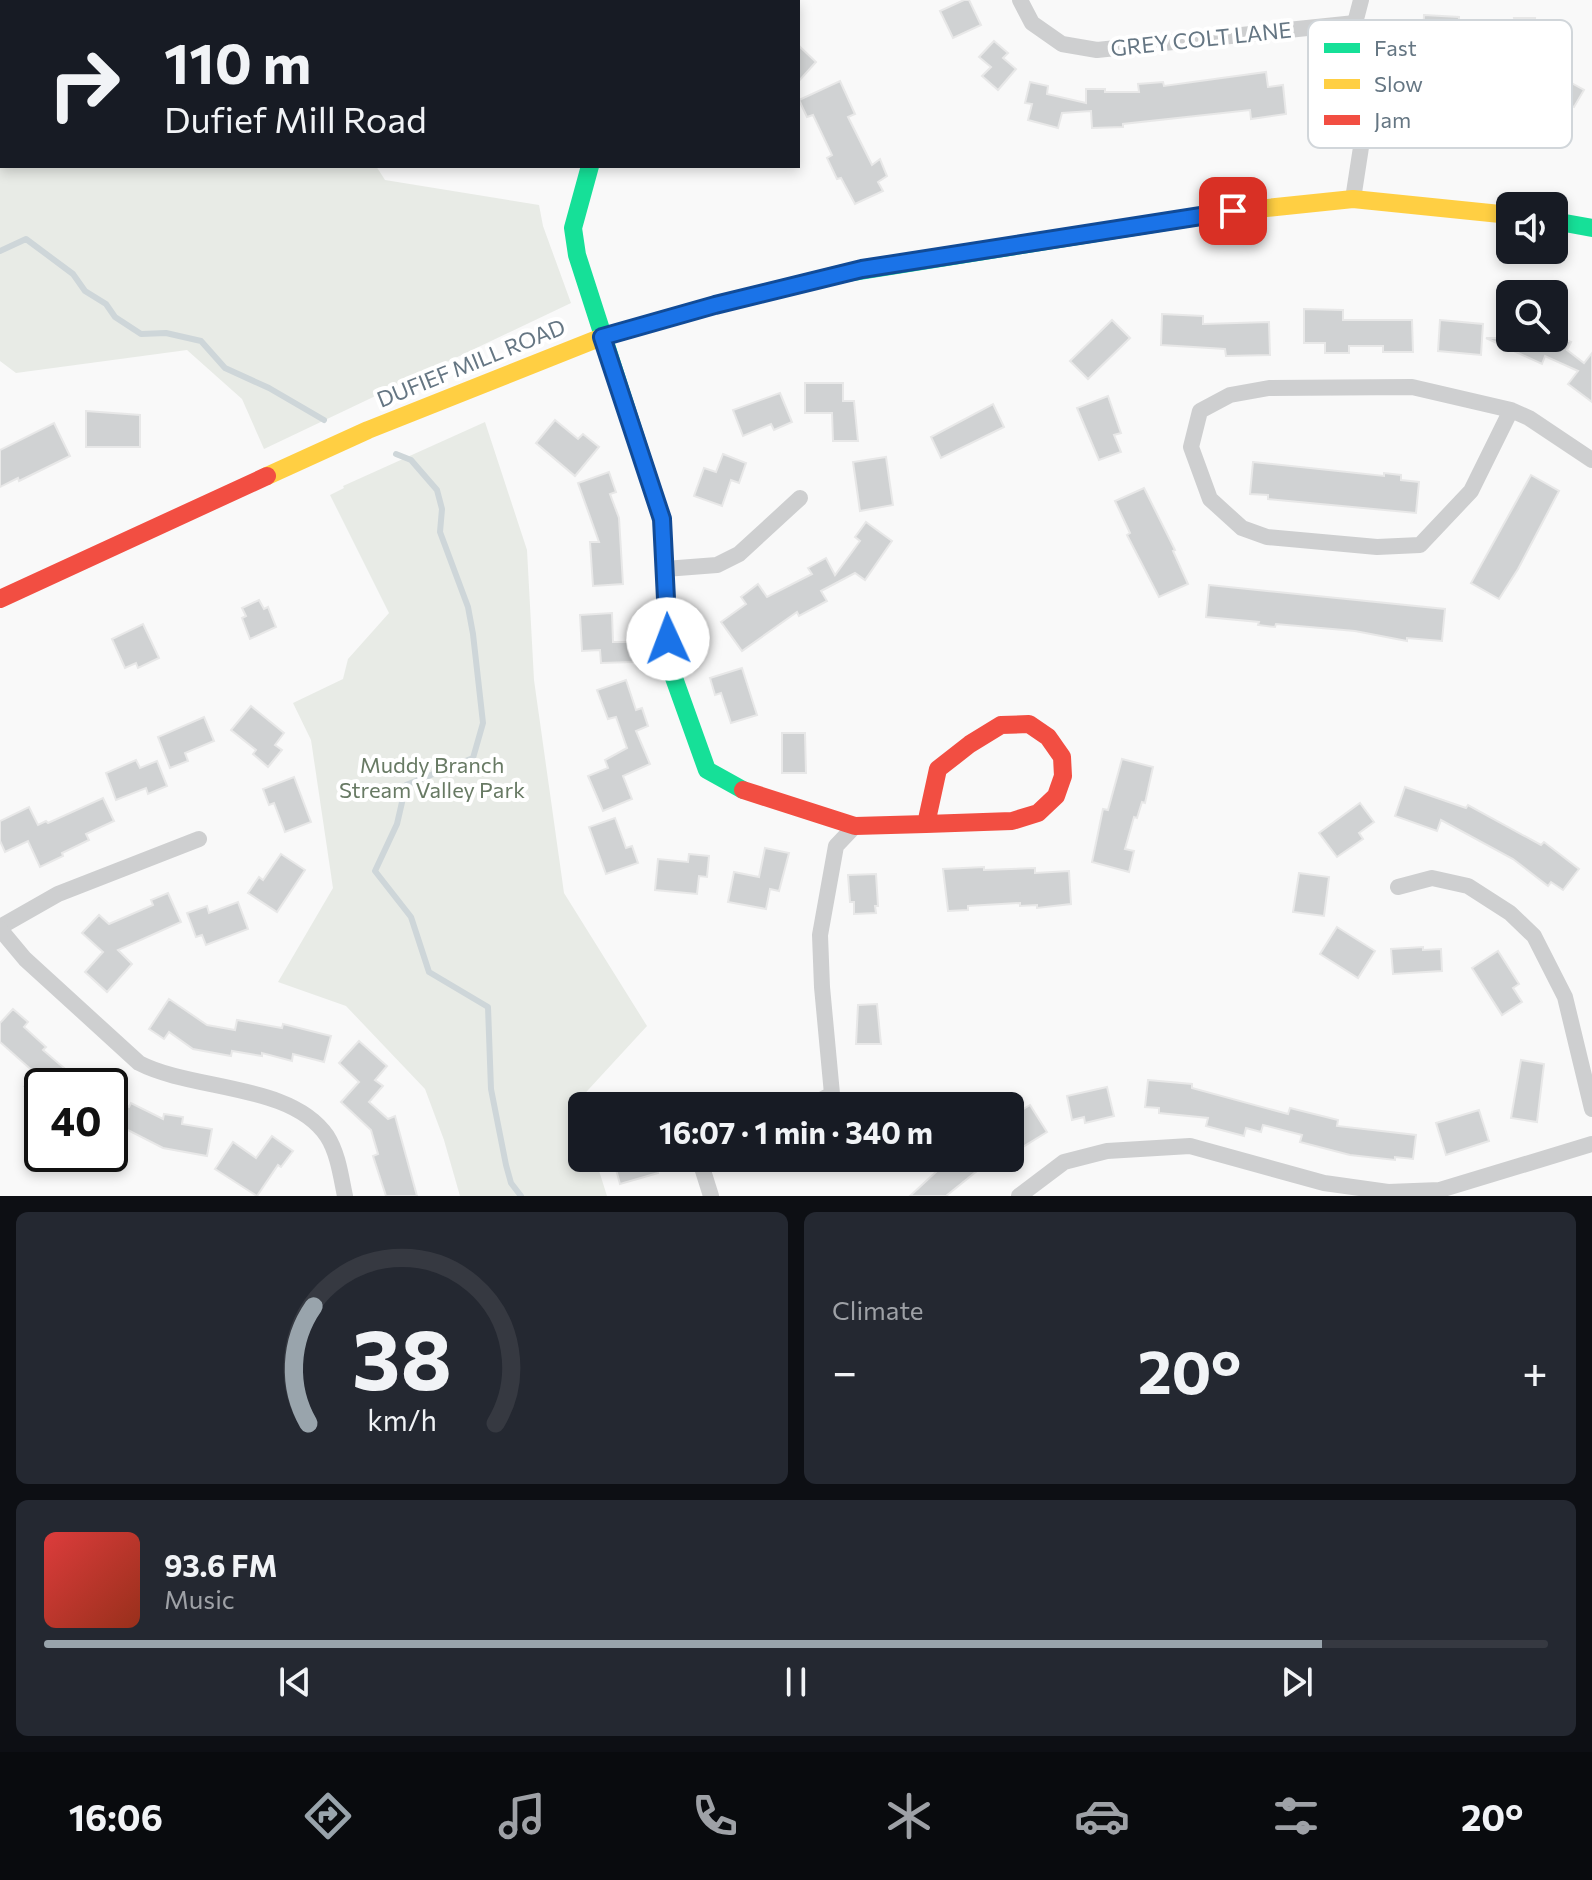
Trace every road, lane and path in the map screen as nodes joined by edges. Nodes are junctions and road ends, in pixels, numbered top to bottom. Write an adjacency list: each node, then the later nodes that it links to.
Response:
1 (1020, 0): 4 (street, GREY COLT LANE)
2 (1361, 0): 3 (street)
3 (1356, 20)
4 (1308, 28)
5 (1361, 148): 7 (street)
6 (589, 168): 11 (main road)
7 (1353, 199): 8 (main road, DUFIEF MILL ROAD); 11 (main road, DUFIEF MILL ROAD)
8 (1496, 214)
9 (1568, 224): 10 (main road)
10 (1592, 228)
11 (602, 337): 15 (main road); 16 (main road, DUFIEF MILL ROAD)
12 (1511, 410): 12 (street); 13 (street)
13 (1592, 460)
14 (800, 498): 15 (street)
15 (665, 569): 18 (main road)
16 (0, 599)
17 (926, 824): 17 (main road); 18 (main road)
18 (855, 826): 22 (street)
19 (199, 839): 21 (street)
20 (1398, 887): 23 (street)
21 (0, 928): 27 (street)
22 (832, 1092)
23 (1592, 1109)
24 (1592, 1144): 26 (street)
25 (703, 1172): 28 (street)
26 (1323, 1190): 29 (street)
27 (345, 1196)
28 (711, 1196)
29 (1019, 1196)

